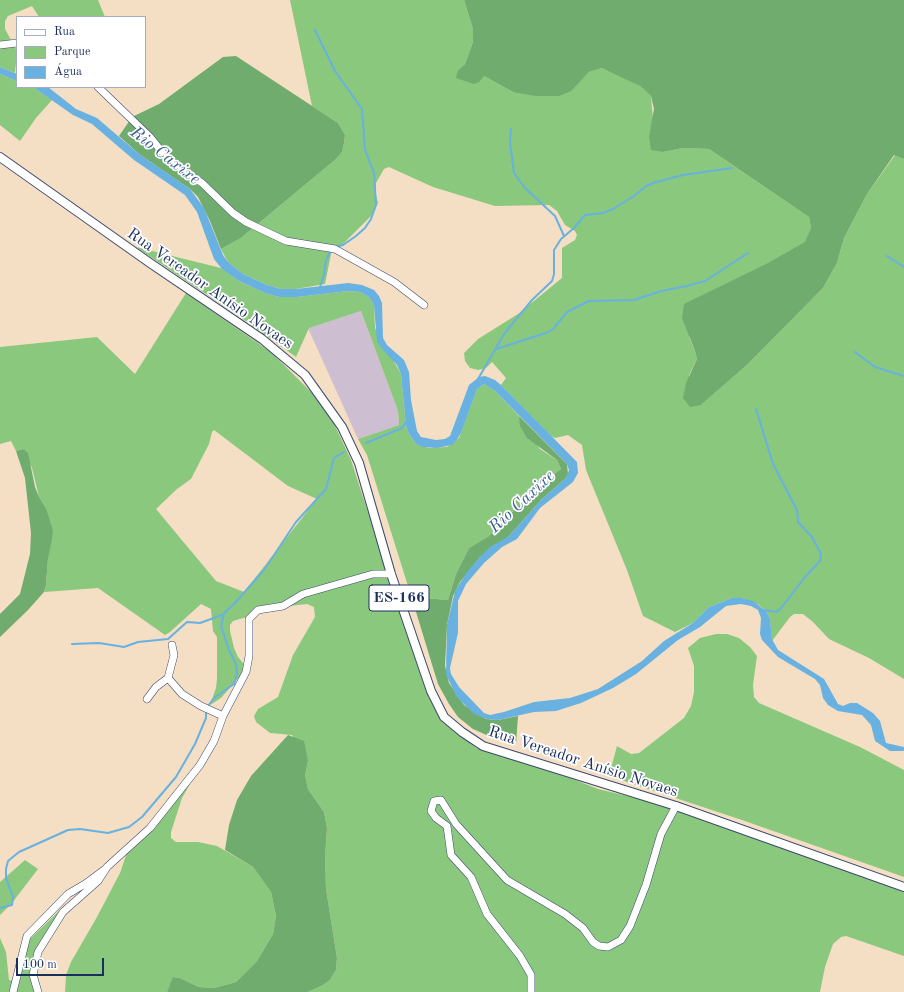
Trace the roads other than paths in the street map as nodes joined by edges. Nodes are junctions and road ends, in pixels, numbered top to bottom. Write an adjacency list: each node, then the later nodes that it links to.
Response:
1 (16, 43): 2 (street)
2 (0, 45)
3 (99, 88): 5 (street)
4 (0, 157): 6 (main road, Rua Vereador Anísio Novaes / ES-166)
5 (424, 305)
6 (391, 574): 10 (street); 11 (main road, Rua Vereador Anísio Novaes / ES-166)
7 (172, 645): 8 (street)
8 (168, 678): 9 (street); 10 (street)
9 (147, 699)
10 (223, 716): 12 (street)
11 (676, 806): 13 (main road, Rua Vereador Anísio Novaes / ES-166); 16 (street)
12 (107, 867): 14 (street); 15 (street)
13 (904, 887)
14 (13, 992)
15 (38, 992)
16 (531, 992)

